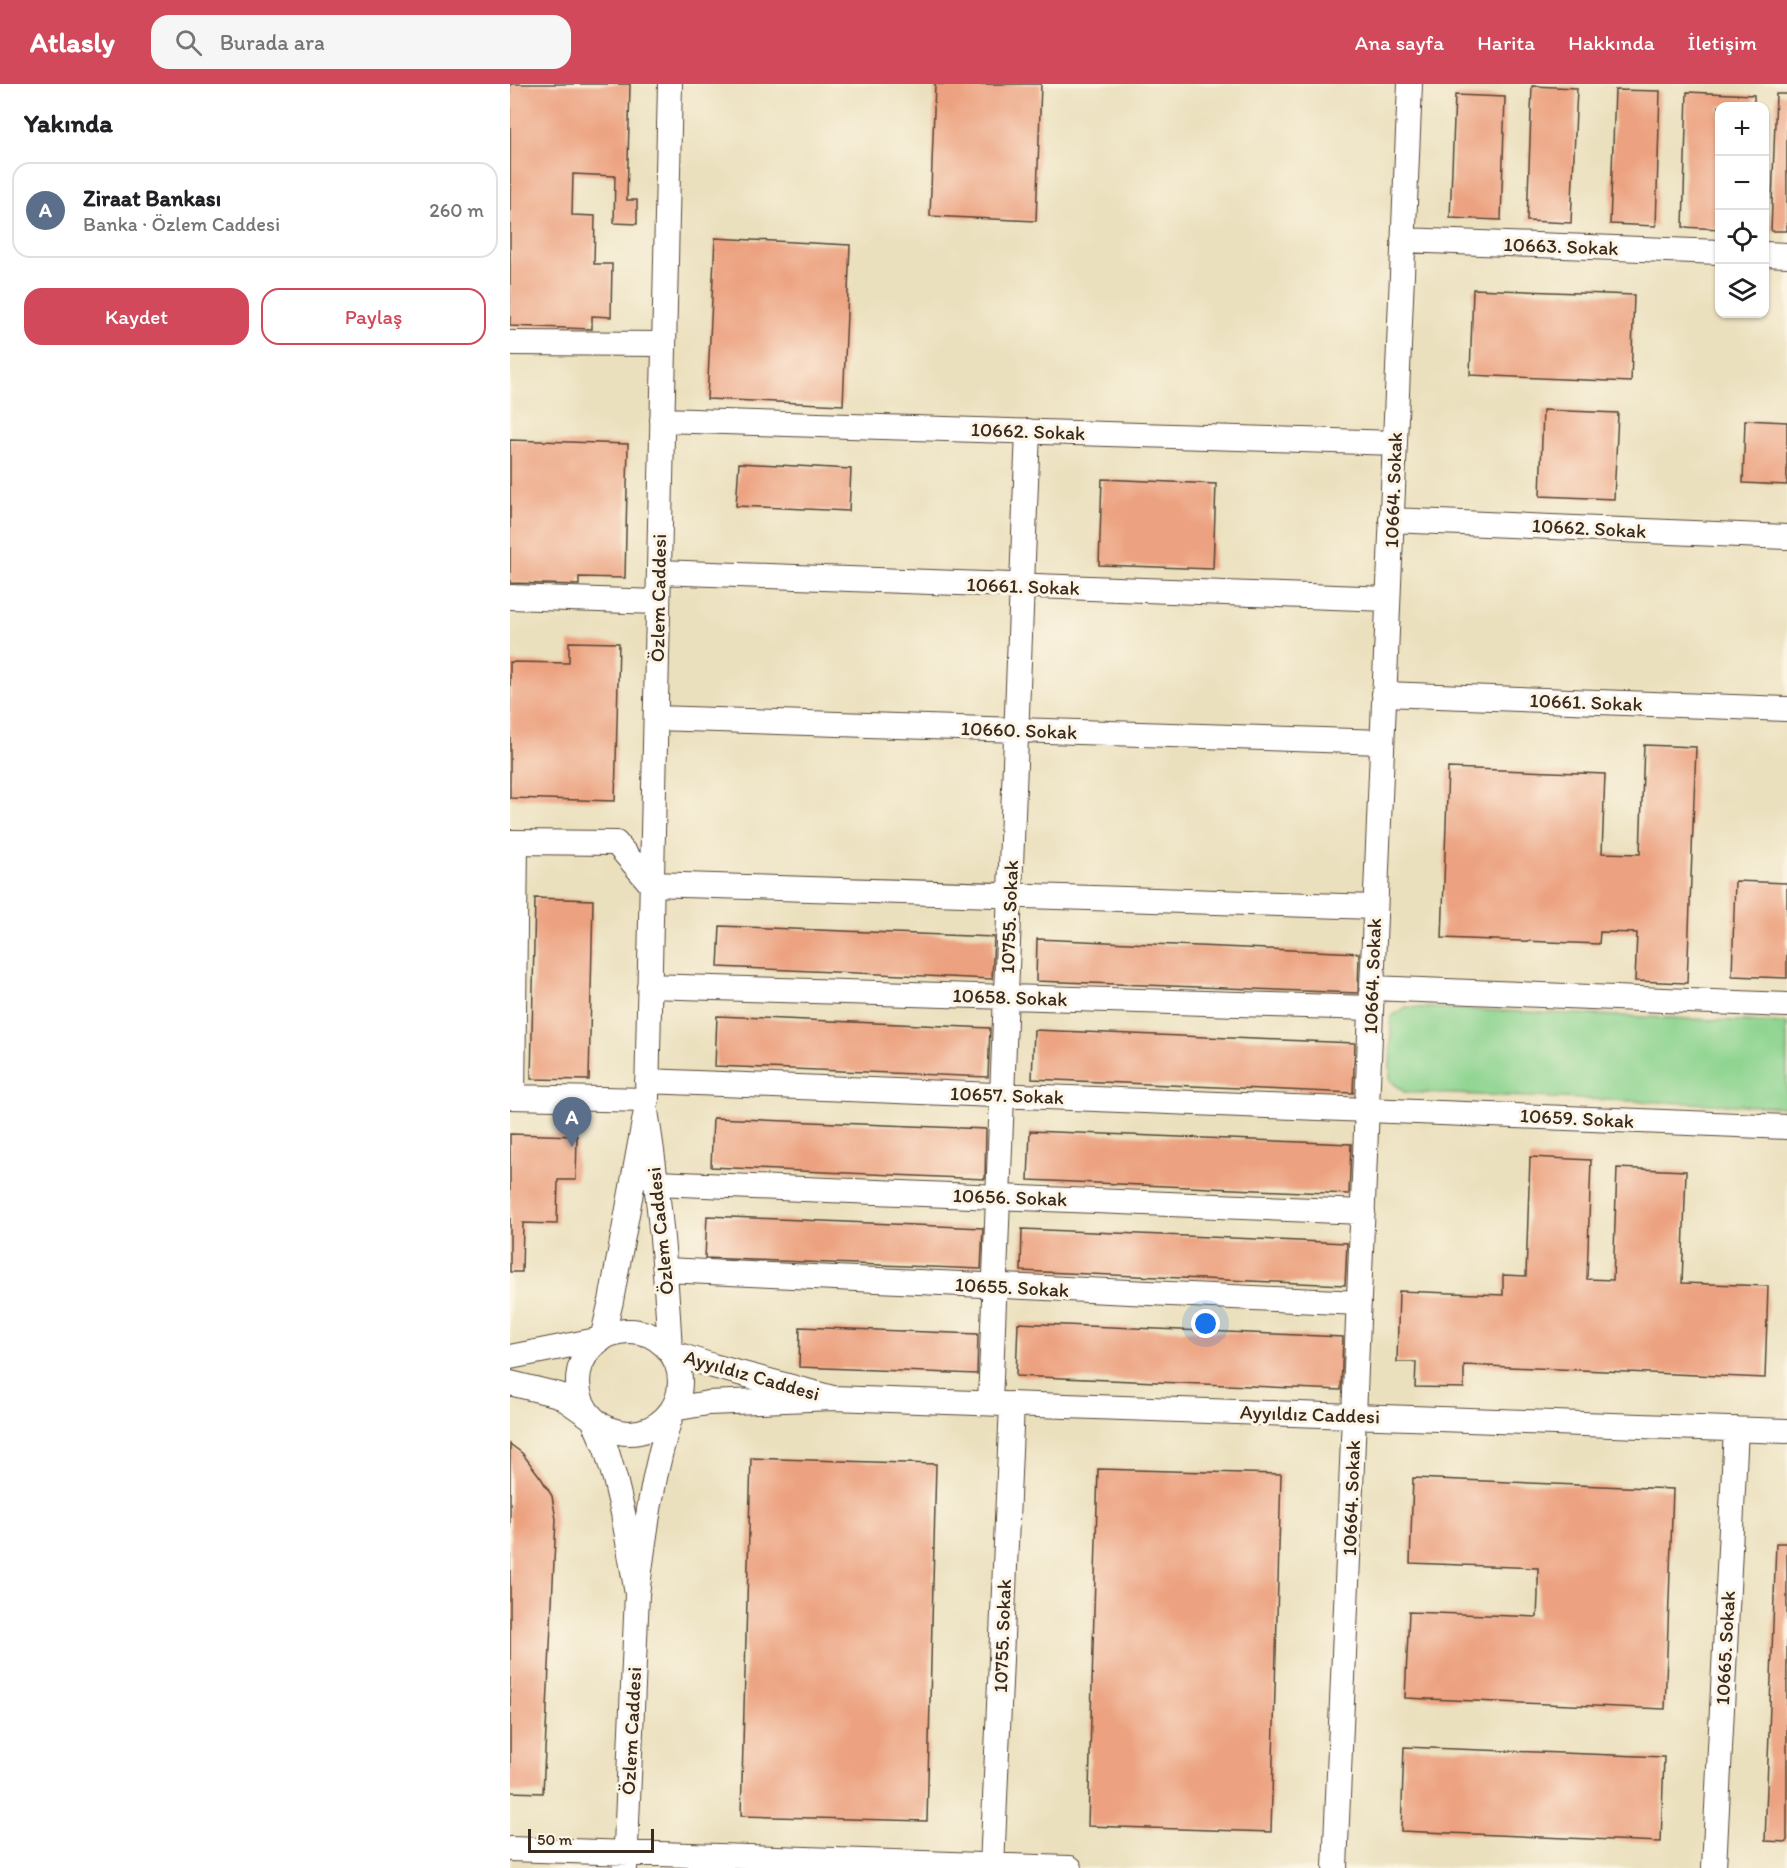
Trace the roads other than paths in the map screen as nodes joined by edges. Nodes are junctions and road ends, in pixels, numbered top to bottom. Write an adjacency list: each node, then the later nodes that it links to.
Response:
1 (670, 84): 8 (street, Özlem Caddesi)
2 (1410, 84): 3 (street, 10664. Sokak)
3 (1403, 240): 4 (street, 10663. Sokak); 11 (street, 10664. Sokak)
4 (1715, 252)
5 (1769, 254): 6 (street)
6 (1787, 255)
7 (510, 343): 8 (street)
8 (664, 344): 9 (street, Özlem Caddesi)
9 (662, 420): 10 (street, 10662. Sokak); 14 (street, Özlem Caddesi)
10 (1028, 431): 11 (street, 10662. Sokak); 15 (street, 10755. Sokak)
11 (1395, 443): 12 (street, 10664. Sokak)
12 (1391, 520): 13 (street, 10662. Sokak); 17 (street, 10664. Sokak)
13 (1787, 537)
14 (659, 572): 15 (street, 10661. Sokak); 18 (street, Özlem Caddesi)
15 (1022, 585): 17 (street, 10661. Sokak); 22 (street, 10755. Sokak)
16 (510, 597): 18 (street)
17 (1388, 599): 19 (street, 10664. Sokak)
18 (658, 602): 21 (street, Özlem Caddesi)
19 (1384, 694): 20 (street, 10661. Sokak); 23 (street, 10664. Sokak)
20 (1787, 710)
21 (656, 718): 22 (street, 10660. Sokak); 25 (street, Özlem Caddesi)
22 (1016, 730): 23 (street, 10660. Sokak); 26 (street, 10755. Sokak)
23 (1382, 742): 27 (street, 10664. Sokak)
24 (513, 842): 25 (street); 33 (street)
25 (651, 884): 26 (street); 28 (street, Özlem Caddesi)
26 (1010, 895): 27 (street); 29 (street, 10755. Sokak)
27 (1375, 907): 30 (street, 10664. Sokak)
28 (649, 986): 29 (street, 10658. Sokak); 34 (street, Özlem Caddesi)
29 (1006, 997): 30 (street, 10658. Sokak); 32 (street, 10755. Sokak)
30 (1372, 998): 31 (street); 35 (street, 10664. Sokak)
31 (1787, 1005)
32 (1002, 1094): 34 (street, 10657. Sokak); 35 (street, 10657. Sokak); 38 (street, 10755. Sokak)
33 (512, 1097): 34 (street, 10657. Sokak)
34 (647, 1097): 37 (street, Özlem Caddesi); 43 (street, Özlem Caddesi)
35 (1367, 1109): 36 (street, 10659. Sokak); 39 (street, 10664. Sokak)
36 (1787, 1127)
37 (657, 1183): 38 (street, 10656. Sokak); 40 (street, Özlem Caddesi)
38 (998, 1197): 39 (street, 10656. Sokak); 41 (street, 10755. Sokak)
39 (1363, 1212): 42 (street, 10664. Sokak)
40 (666, 1270): 41 (street, 10655. Sokak); 44 (street, Özlem Caddesi)
41 (994, 1286): 42 (street, 10655. Sokak); 48 (street, 10755. Sokak)
42 (1359, 1304): 50 (street, 10664. Sokak)
43 (602, 1339): 44 (street); 45 (street); 51 (street)
44 (670, 1352): 47 (street, Ayyıldız Caddesi); 49 (street)
45 (510, 1357)
46 (510, 1383): 51 (street)
47 (833, 1398): 48 (street, Ayyıldız Caddesi); 49 (street, Ayyıldız Caddesi)
48 (1001, 1403): 50 (street, Ayyıldız Caddesi); 57 (street, 10755. Sokak)
49 (673, 1409): 51 (street); 54 (street, Özlem Caddesi)
50 (1354, 1416): 52 (street, Ayyıldız Caddesi); 59 (street, 10664. Sokak)
51 (593, 1419): 54 (street, Özlem Caddesi)
52 (1736, 1429): 53 (street, Ayyıldız Caddesi); 60 (street, 10665. Sokak)
53 (1787, 1431)
54 (637, 1594): 56 (street, Özlem Caddesi)
55 (510, 1849): 56 (street)
56 (625, 1860): 57 (street)
57 (992, 1867): 58 (street)
58 (1070, 1868)
59 (1335, 1868)
60 (1714, 1868)

